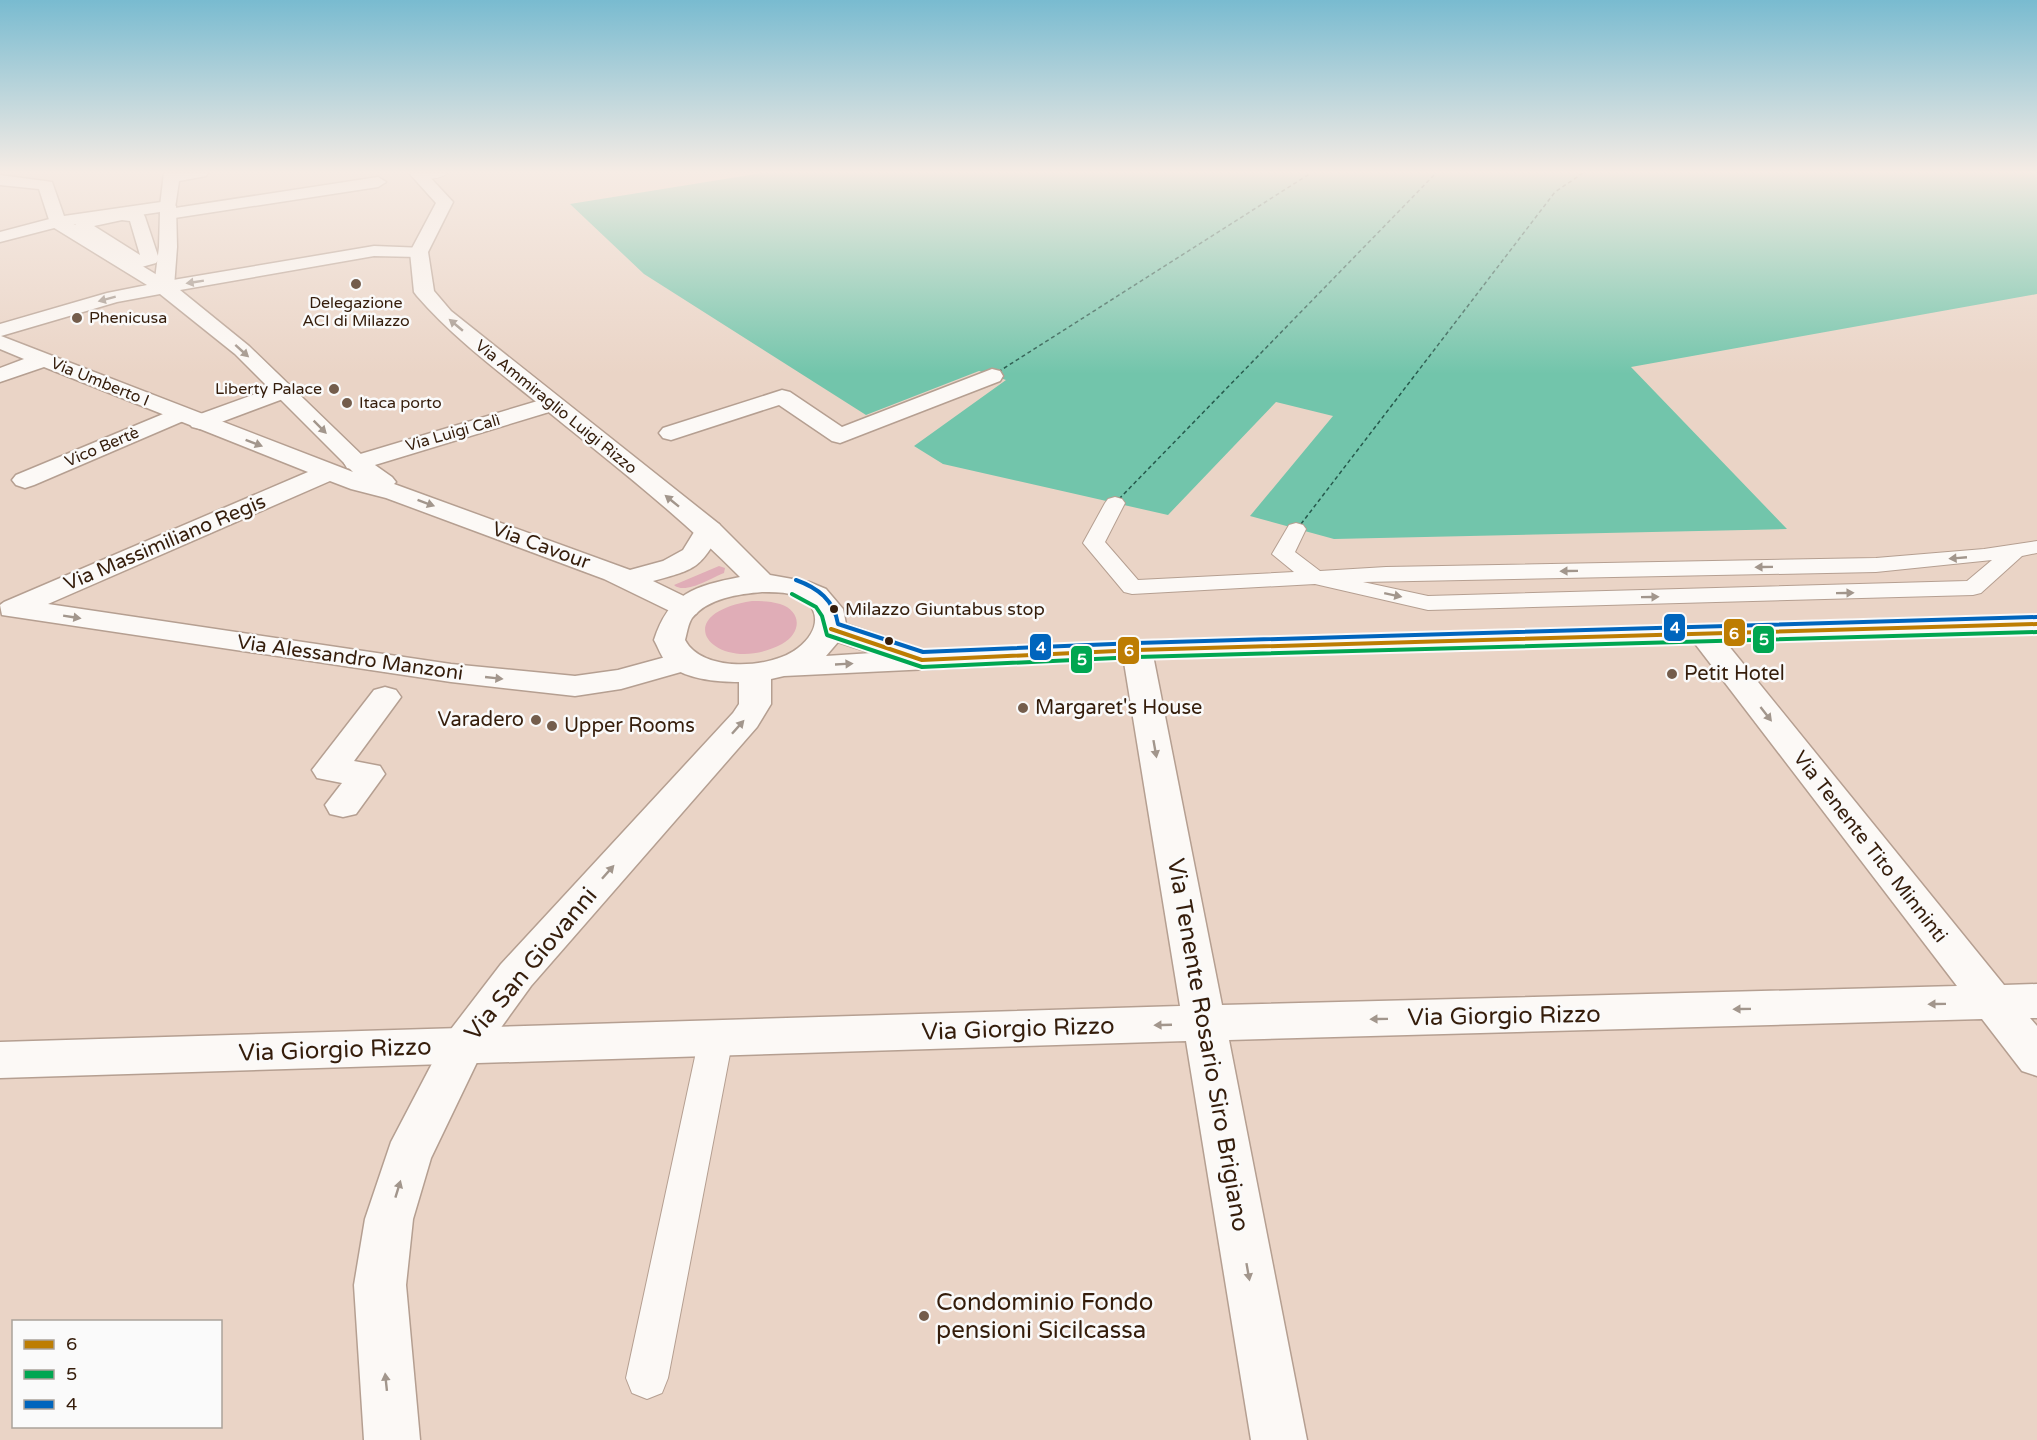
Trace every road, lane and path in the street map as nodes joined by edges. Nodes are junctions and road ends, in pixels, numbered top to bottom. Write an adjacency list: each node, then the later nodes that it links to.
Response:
1 (87, 240): 6 (street, Via Cavour)
2 (168, 240): 5 (street)
3 (425, 240): 4 (street)
4 (419, 252): 7 (street, one-way to 7); 14 (street, Via Ammiraglio Luigi Rizzo, one-way to 4)
5 (166, 258): 6 (street); 7 (street)
6 (127, 264): 7 (street, Via Cavour)
7 (164, 287): 8 (street, one-way to 8); 13 (street, Via Cavour, one-way to 13)
8 (0, 330)
9 (0, 342): 10 (street, Via Umberto I)
10 (45, 359): 11 (street); 15 (street, Via Umberto I)
11 (0, 375)
12 (992, 376): 16 (street)
13 (283, 391): 15 (street, Vico Bertè); 17 (street, Via Cavour, one-way to 17)
14 (551, 404): 17 (street, Via Luigi Calì); 22 (street, Via Ammiraglio Luigi Rizzo, one-way to 14)
15 (190, 418): 18 (street, Via Umberto I, one-way to 18); 19 (street, Vico Bertè)
16 (671, 433)
17 (356, 463): 20 (street, Via Cavour)
18 (330, 472): 20 (street, Via Cavour); 28 (street, Via Massimiliano Regis)
19 (25, 480)
20 (394, 492): 26 (street, Via Cavour, one-way to 26)
21 (1115, 503): 25 (lane)
22 (709, 530): 26 (street); 27 (street, Via Ammiraglio Luigi Rizzo)
23 (1296, 530): 25 (lane)
24 (2030, 549): 25 (lane, one-way to 25); 25 (lane, one-way to 24)
25 (1316, 578)
26 (627, 579): 29 (street, Via Cavour)
27 (762, 583): 29 (street); 31 (street)
28 (5, 608): 35 (street, Via Alessandro Manzoni, one-way to 35)
29 (686, 608): 35 (street)
30 (2037, 624): 32 (street)
31 (831, 629): 34 (street); 36 (street)
32 (1704, 635): 33 (street); 40 (street, Via Tenente Tito Minninti, one-way to 40)
33 (1137, 650): 34 (street); 41 (street, Via Tenente Rosario Siro Brigiano, one-way to 41)
34 (922, 660): 36 (street, one-way to 34)
35 (684, 661): 36 (street)
36 (770, 670): 43 (street, Via San Giovanni, one-way to 36)
37 (385, 697): 38 (street, Via Alessandro Manzoni)
38 (343, 805)
39 (2037, 1002): 40 (street, Via Giorgio Rizzo)
40 (1994, 1003): 41 (street, Via Giorgio Rizzo, one-way to 41); 44 (street, Via Tenente Tito Minninti)
41 (1204, 1023): 42 (street, Via Giorgio Rizzo, one-way to 42); 48 (street, Via Tenente Rosario Siro Brigiano, one-way to 48)
42 (716, 1038): 43 (street, Via Giorgio Rizzo); 46 (lane)
43 (463, 1046): 45 (street, Via Giorgio Rizzo); 47 (street, Via San Giovanni, one-way to 43)
44 (2037, 1058)
45 (0, 1060)
46 (647, 1378)
47 (392, 1440)
48 (1279, 1440)

